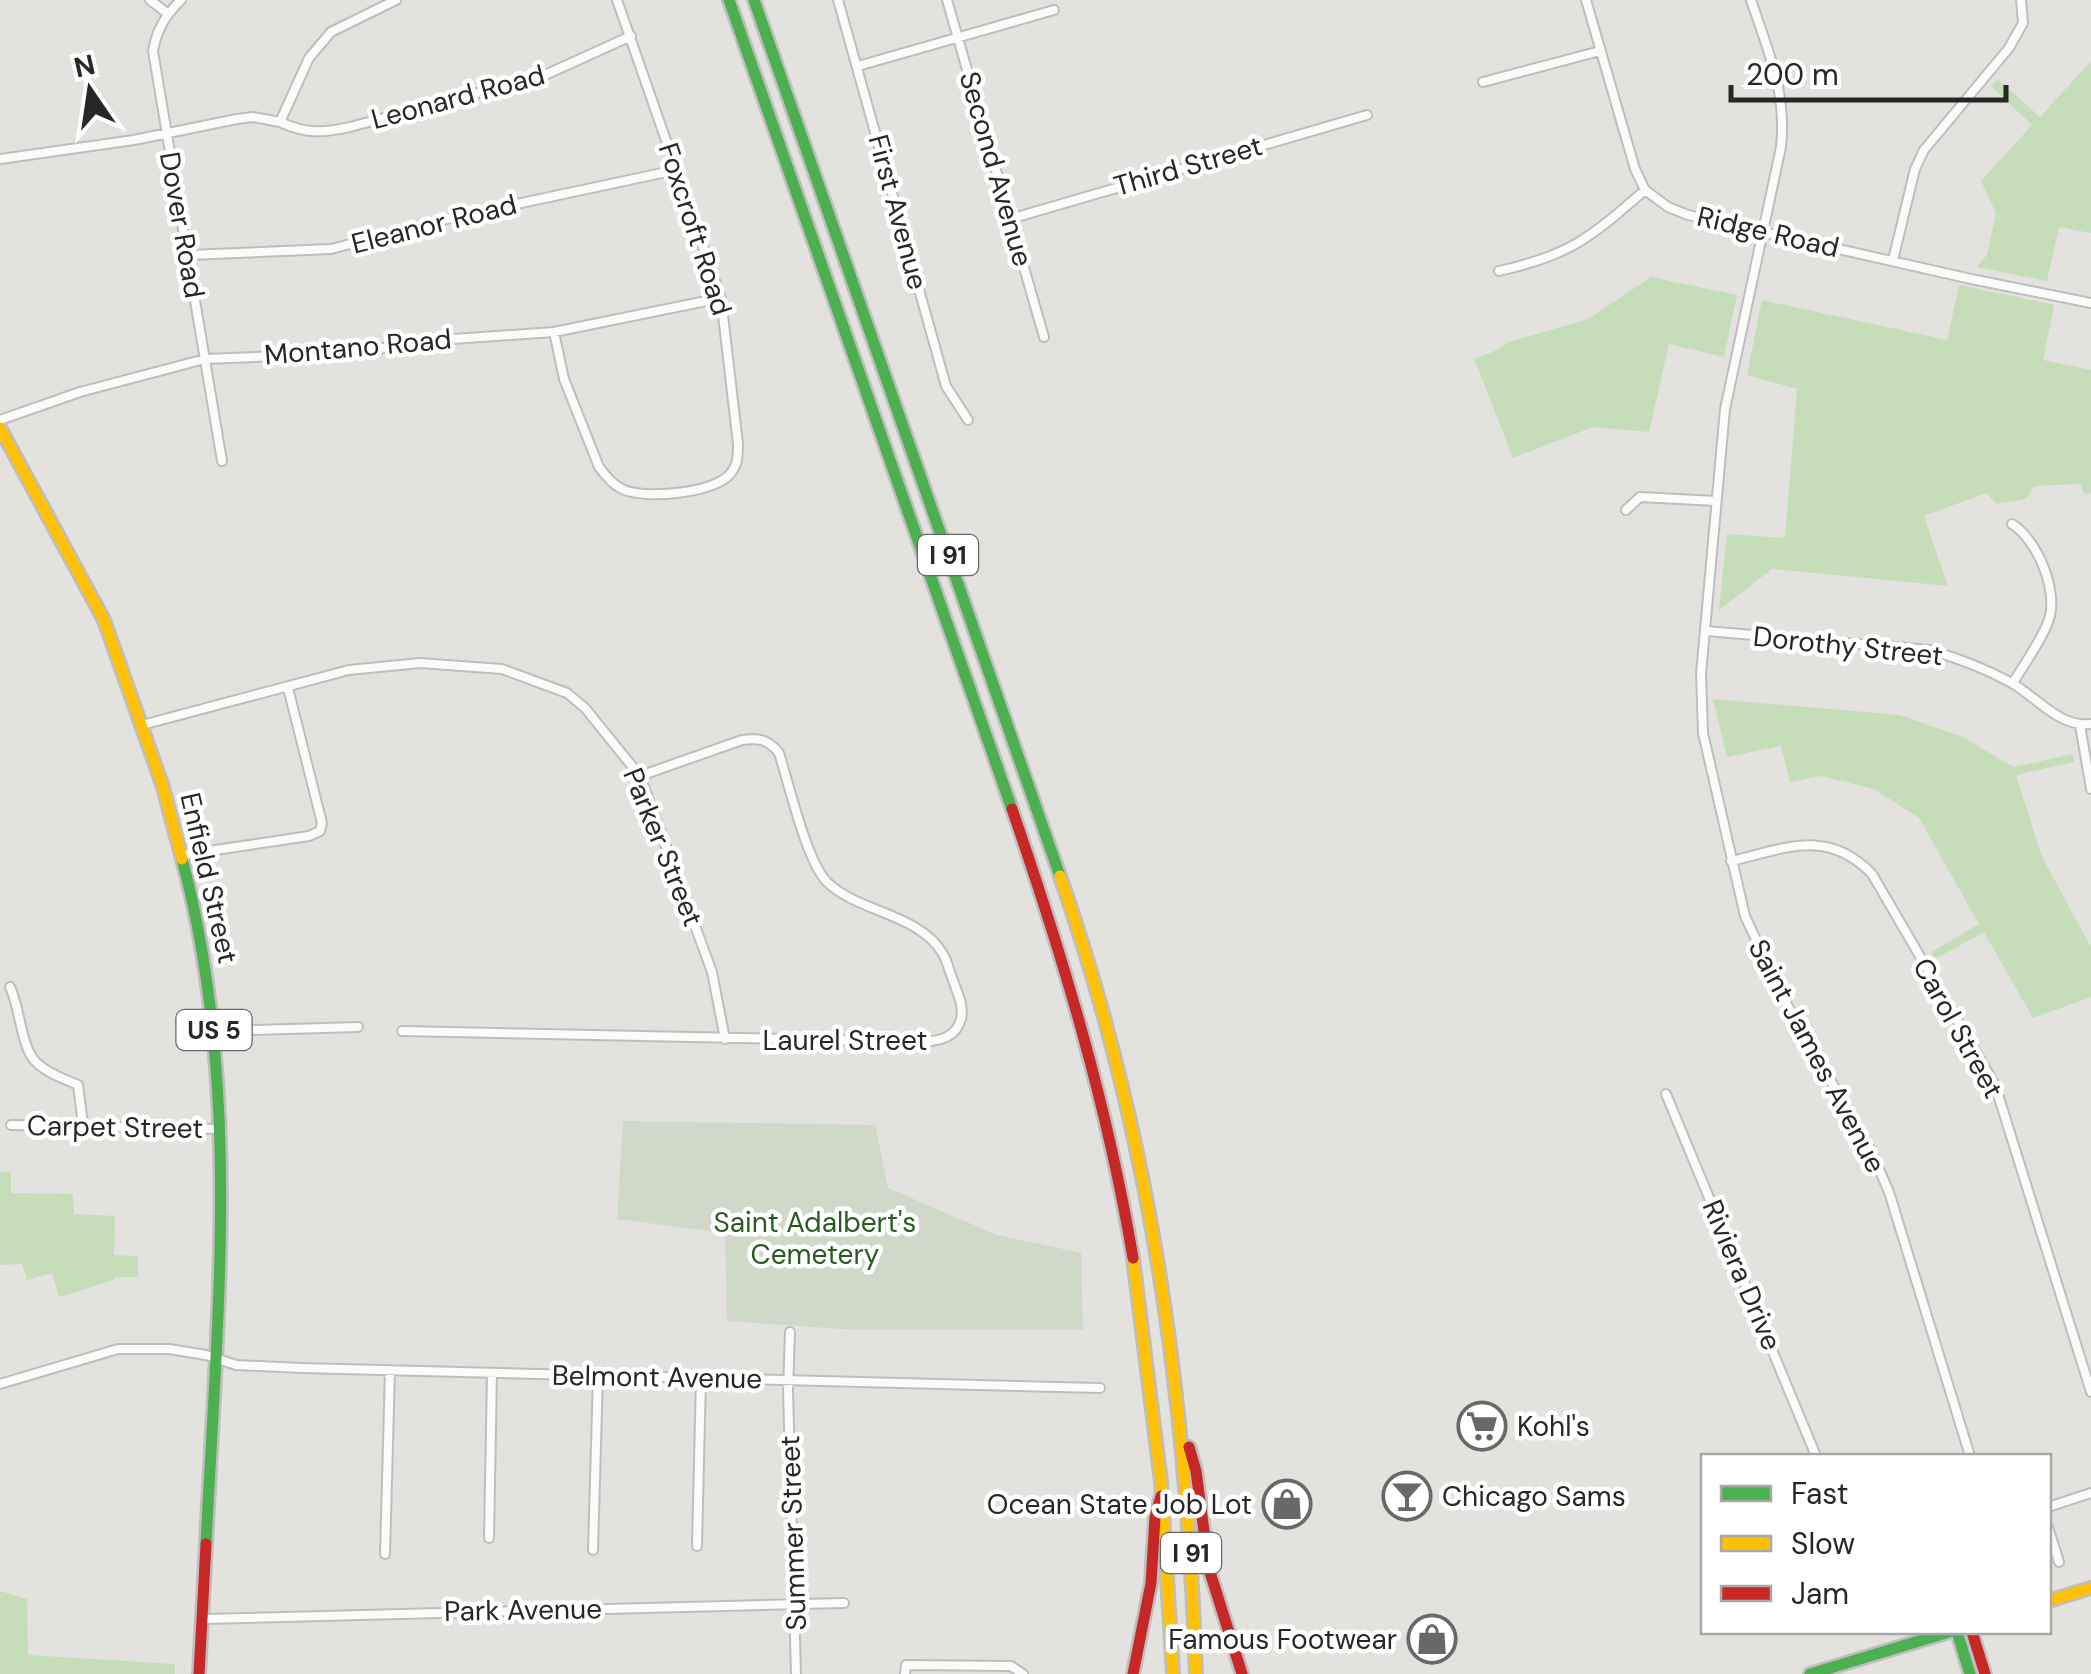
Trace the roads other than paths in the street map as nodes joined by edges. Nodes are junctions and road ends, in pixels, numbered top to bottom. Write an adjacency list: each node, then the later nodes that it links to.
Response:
1 (150, 0): 13 (street)
2 (182, 0): 13 (street)
3 (396, 0): 20 (street)
4 (617, 0): 14 (street, Foxcroft Road)
5 (729, 0): 74 (main road, I 91)
6 (754, 0): 71 (main road, I 91)
7 (838, 0): 17 (street, First Avenue)
8 (947, 0): 15 (street, Second Avenue)
9 (1586, 0): 16 (street)
10 (1751, 0): 26 (street, Saint James Avenue)
11 (2022, 0): 28 (street)
12 (1054, 10): 15 (street)
13 (167, 14): 21 (street, Dover Road)
14 (630, 36): 20 (street, Leonard Road); 23 (street, Foxcroft Road)
15 (958, 36): 17 (street); 25 (street, Second Avenue)
16 (1600, 51): 18 (street); 24 (street)
17 (858, 66): 36 (street, First Avenue)
18 (1483, 82)
19 (1367, 115): 25 (street, Third Street)
20 (280, 122): 21 (street, Leonard Road)
21 (166, 133): 22 (street, Leonard Road); 27 (street, Dover Road)
22 (0, 159)
23 (676, 170): 27 (street, Eleanor Road); 30 (street, Foxcroft Road)
24 (1646, 190): 26 (street, Ridge Road); 29 (street)
25 (1010, 219): 33 (street, Second Avenue)
26 (1762, 232): 28 (street, Ridge Road); 39 (street, Saint James Avenue)
27 (188, 256): 34 (street, Dover Road)
28 (1894, 260): 31 (street, Ridge Road)
29 (1499, 270)
30 (720, 298): 32 (street, Montano Road); 32 (street, Foxcroft Road)
31 (2091, 303)
32 (554, 332): 34 (street, Montano Road)
33 (1044, 337)
34 (205, 359): 35 (street, Montano Road); 38 (street, Dover Road)
35 (0, 420)
36 (968, 420)
37 (0, 428): 46 (main road, Enfield Street / US 5)
38 (222, 461)
39 (1716, 501): 40 (street); 42 (street, Saint James Avenue)
40 (1626, 510)
41 (2012, 524): 43 (street)
42 (1706, 631): 43 (street, Dorothy Street); 51 (street, Saint James Avenue)
43 (2013, 684): 47 (street, Dorothy Street)
44 (288, 688): 46 (street, Parker Street); 48 (street, Parker Street); 50 (street)
45 (2091, 724): 47 (street)
46 (142, 725): 50 (main road, Enfield Street / US 5)
47 (2080, 726): 49 (street)
48 (640, 776): 56 (street, Parker Street); 56 (street, Laurel Street)
49 (2091, 789)
50 (182, 855): 54 (main road, Enfield Street / US 5)
51 (1731, 861): 70 (street, Carol Street); 73 (street, Saint James Avenue)
52 (10, 986): 59 (street)
53 (358, 1026): 54 (street)
54 (214, 1031): 60 (main road, Enfield Street / US 5)
55 (402, 1031): 56 (street, Laurel Street)
56 (725, 1038)
57 (1666, 1094): 72 (street, Riviera Drive)
58 (11, 1125): 59 (street, Carpet Street)
59 (83, 1126): 60 (street, Carpet Street)
60 (220, 1129): 62 (main road, Enfield Street / US 5)
61 (790, 1332): 67 (street, Summer Street)
62 (216, 1359): 63 (street, Belmont Avenue); 68 (street, Belmont Avenue); 87 (main road, Enfield Street / US 5)
63 (390, 1370): 64 (street, Belmont Avenue); 81 (street)
64 (492, 1373): 65 (street, Belmont Avenue); 78 (street)
65 (598, 1375): 66 (street, Belmont Avenue); 80 (street)
66 (701, 1377): 67 (street, Belmont Avenue); 79 (street)
67 (788, 1380): 69 (street, Belmont Avenue); 86 (street, Summer Street)
68 (0, 1384)
69 (1100, 1388)
70 (2091, 1392)
71 (1182, 1432): 97 (main road, I 91); 98 (main road)
72 (1815, 1454)
73 (1969, 1454)
74 (1164, 1491): 95 (main road); 96 (main road, I 91)
75 (2091, 1494): 76 (street)
76 (2051, 1506)
77 (2051, 1537): 82 (street)
78 (489, 1538)
79 (697, 1546)
80 (593, 1550)
81 (385, 1554)
82 (2059, 1562)
83 (2091, 1588): 84 (main road)
84 (2051, 1600)
85 (844, 1603): 86 (street, Park Avenue)
86 (796, 1605): 87 (street, Park Avenue); 93 (street, Summer Street)
87 (203, 1619): 92 (main road, Enfield Street / US 5)
88 (1946, 1634): 99 (main road)
89 (1954, 1634): 100 (main road)
90 (1973, 1634): 101 (main road)
91 (905, 1670): 94 (street)
92 (199, 1674)
93 (796, 1674)
94 (1022, 1674)
95 (1133, 1674)
96 (1172, 1674)
97 (1196, 1674)
98 (1242, 1674)
99 (1810, 1674)
100 (1970, 1674)
101 (1985, 1674)

